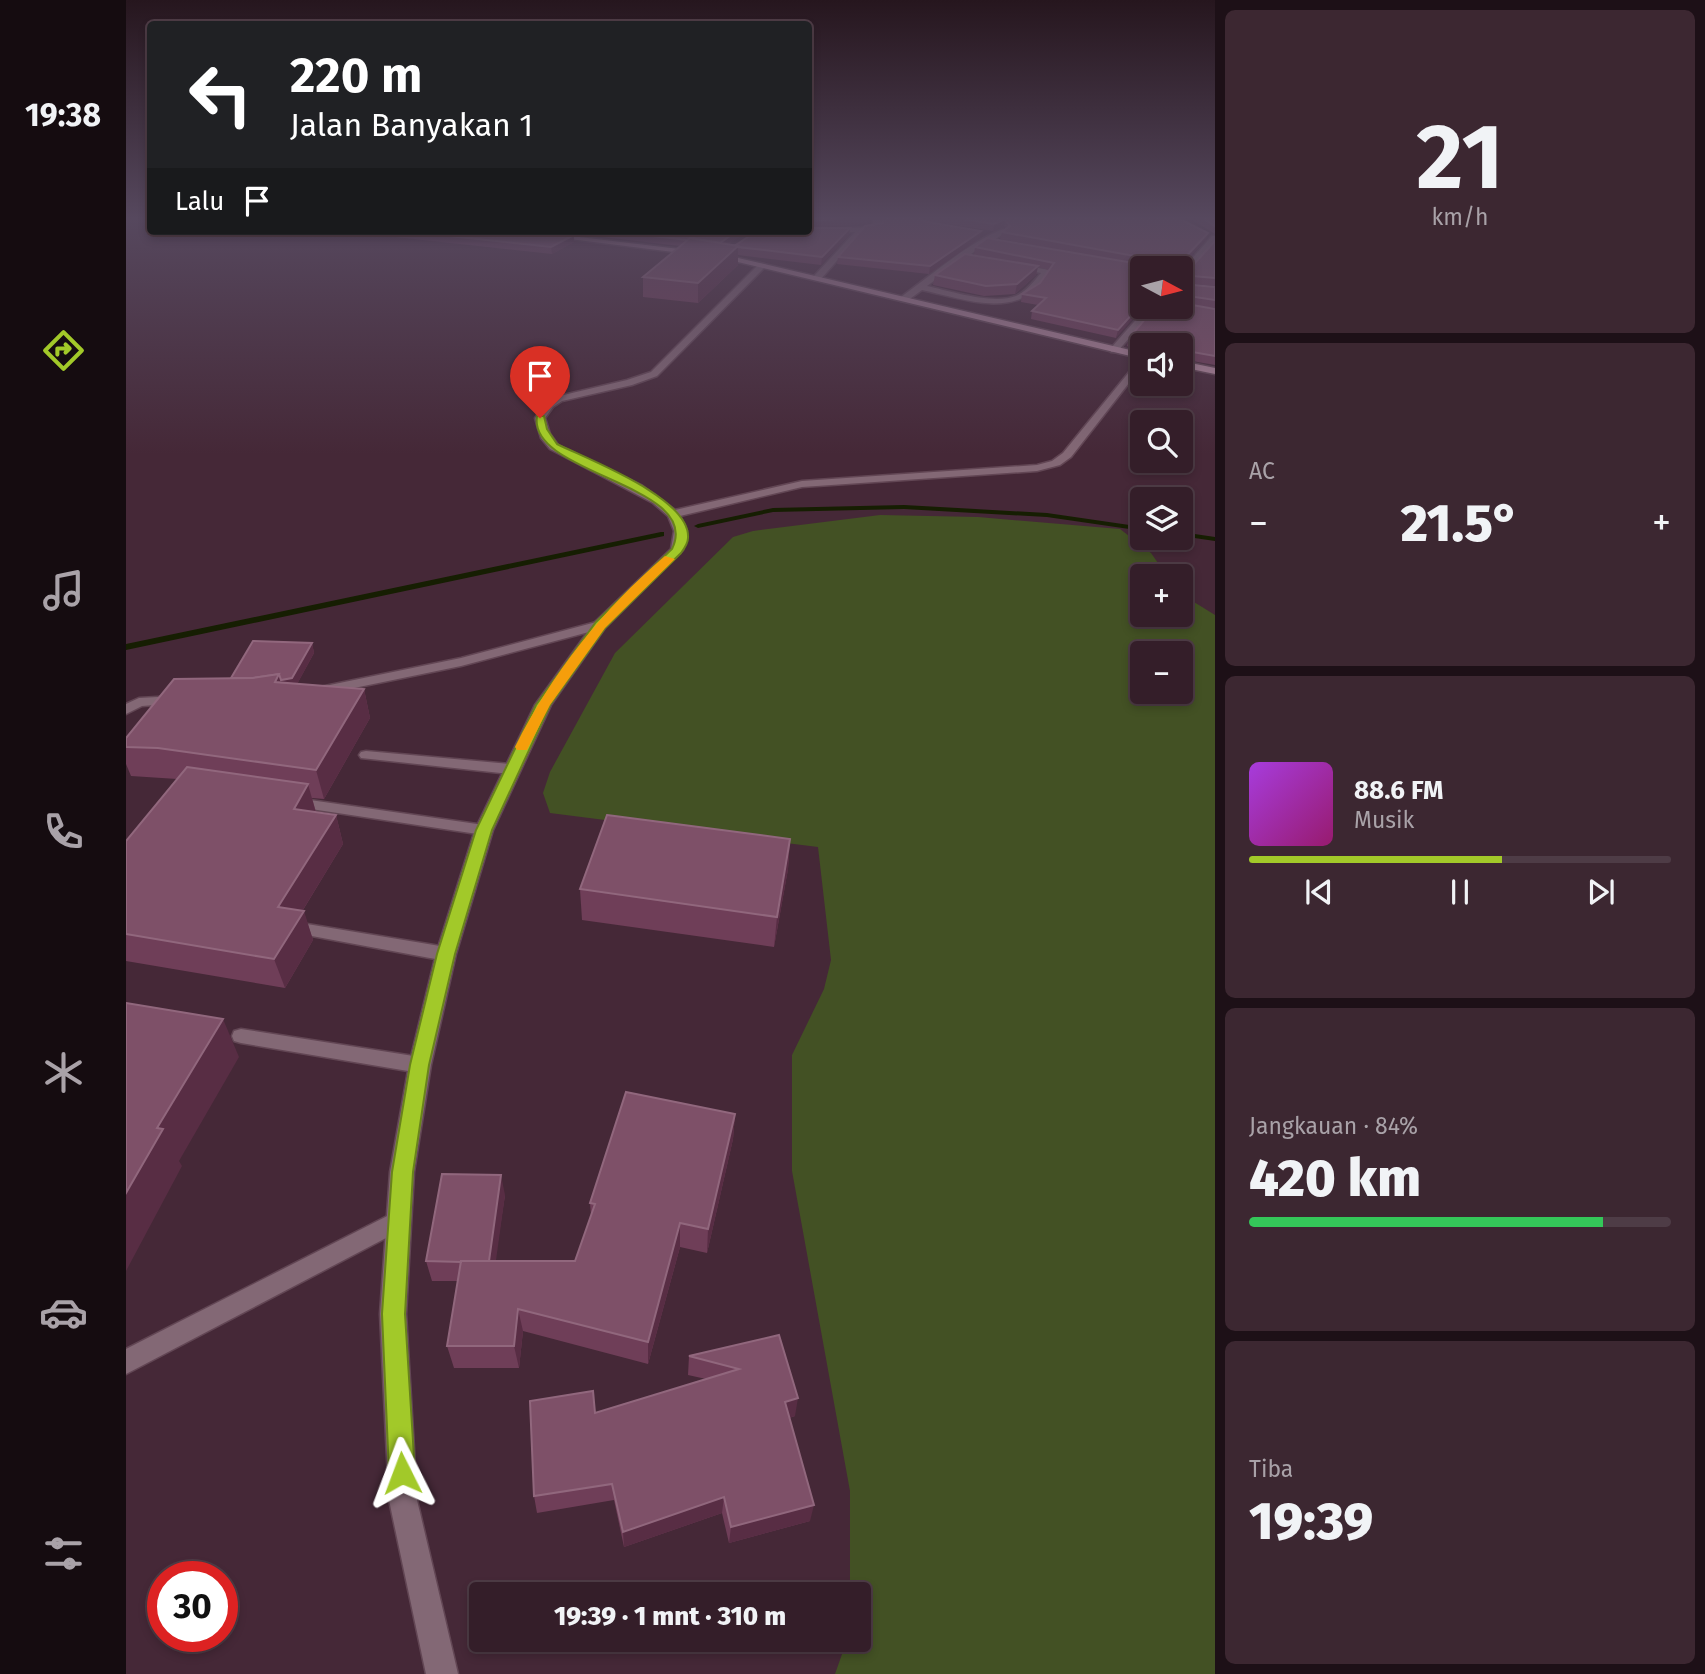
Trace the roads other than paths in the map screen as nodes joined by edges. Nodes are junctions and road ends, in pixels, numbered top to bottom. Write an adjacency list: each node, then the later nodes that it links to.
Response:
1 (732, 297): 13 (street)
2 (896, 297): 6 (main road)
3 (906, 297): 6 (street)
4 (983, 297): 5 (street)
5 (1020, 297)
6 (904, 299): 8 (main road)
7 (1141, 319): 8 (street)
8 (1114, 350): 9 (main road)
9 (1130, 354)
10 (1193, 366): 11 (main road)
11 (1215, 371)
12 (1130, 374): 13 (street)
13 (673, 514): 14 (street)
14 (600, 625): 15 (lane); 19 (street)
15 (304, 694)
16 (194, 701): 17 (lane)
17 (126, 710)
18 (366, 755): 19 (lane)
19 (511, 769): 21 (street)
20 (279, 801): 21 (lane)
21 (484, 830): 23 (street)
22 (307, 930): 23 (lane)
23 (446, 954): 25 (street)
24 (241, 1036): 25 (lane)
25 (420, 1065): 26 (street)
26 (399, 1220): 27 (lane); 28 (street)
27 (126, 1362)
28 (442, 1674)

